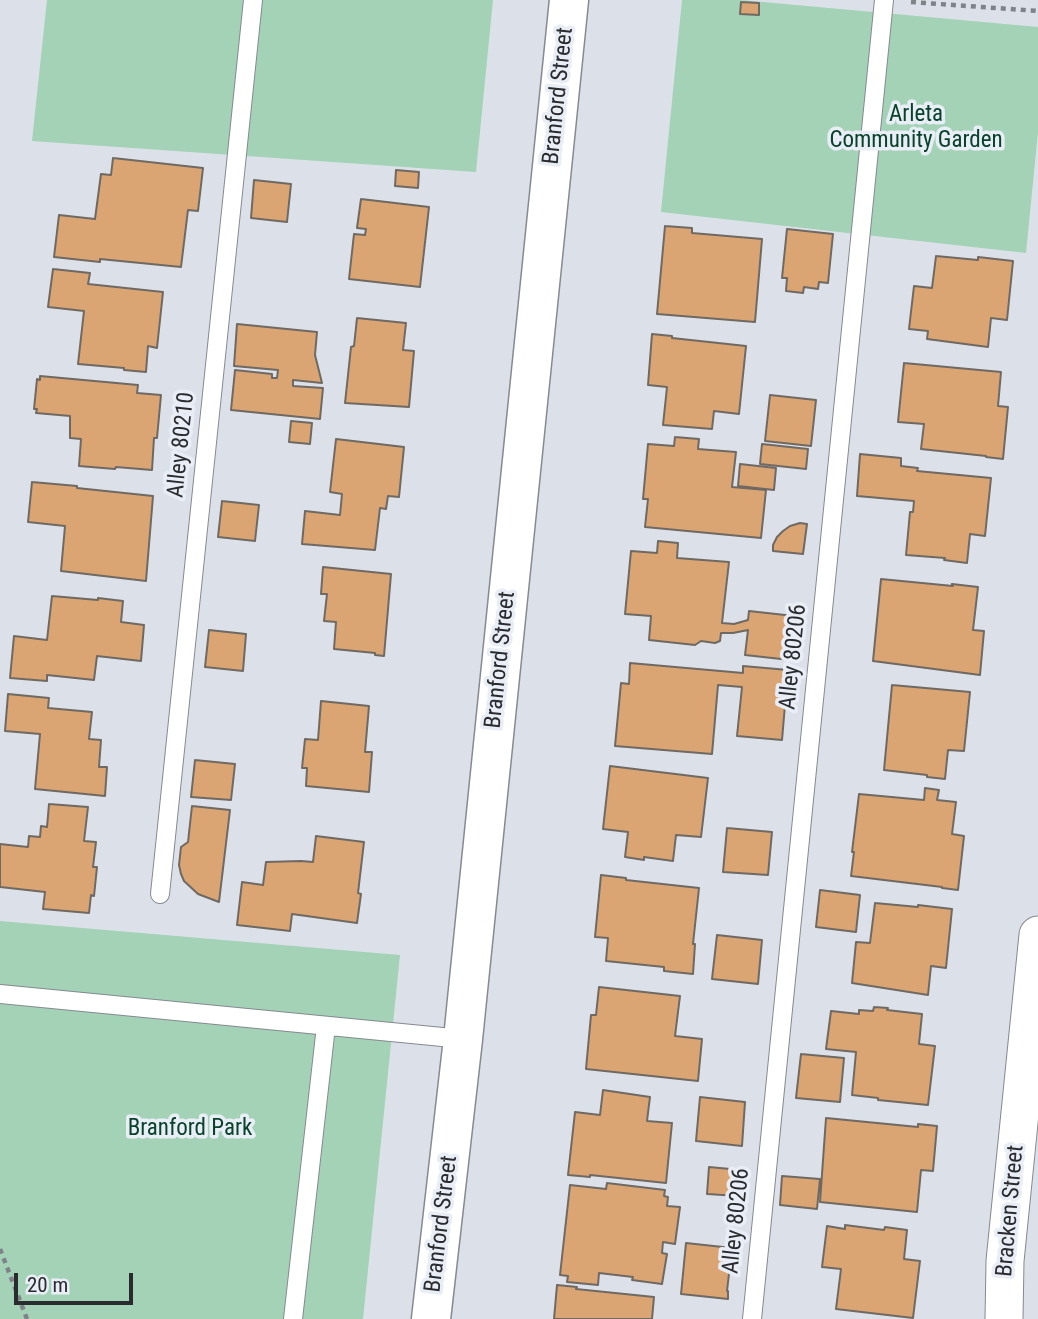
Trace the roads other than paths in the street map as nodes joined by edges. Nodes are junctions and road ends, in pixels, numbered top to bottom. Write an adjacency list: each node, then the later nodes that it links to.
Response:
1 (253, 0): 4 (lane, Alley 80210)
2 (569, 0): 8 (main road, Branford Street)
3 (884, 0): 11 (lane, Alley 80206)
4 (160, 894)
5 (1038, 935): 12 (street, Bracken Street)
6 (0, 994): 7 (lane)
7 (326, 1026): 8 (lane); 9 (lane)
8 (463, 1039): 10 (main road, Branford Street)
9 (293, 1319)
10 (431, 1319)
11 (752, 1319)
12 (1004, 1319)

